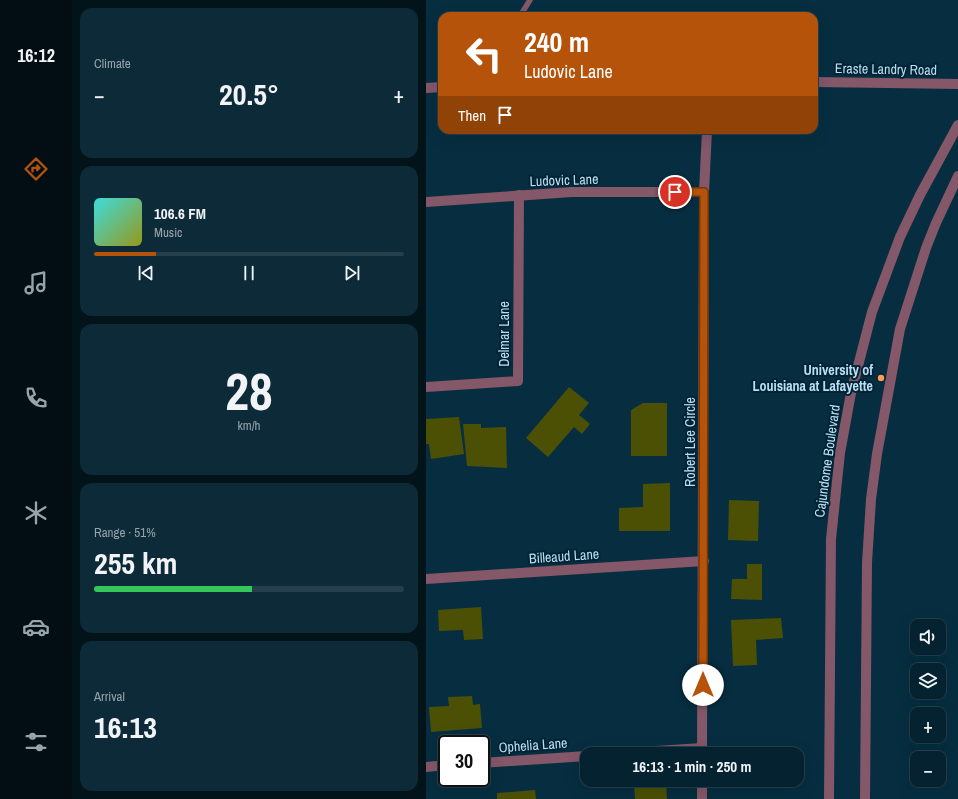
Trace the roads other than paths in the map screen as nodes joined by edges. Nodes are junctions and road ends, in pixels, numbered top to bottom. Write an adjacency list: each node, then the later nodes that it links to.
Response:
1 (530, 0): 2 (lane)
2 (522, 12)
3 (818, 82): 4 (street, Eraste Landry Road)
4 (958, 84)
5 (438, 86): 6 (street)
6 (426, 88)
7 (958, 125): 23 (street, Cajundome Boulevard)
8 (706, 134): 10 (street, Robert Lee Circle)
9 (958, 176): 24 (street)
10 (704, 192): 11 (street, Ludovic Lane); 14 (street, Robert Lee Circle)
11 (519, 195): 12 (street, Ludovic Lane); 13 (street, Delmar Lane)
12 (426, 202)
13 (426, 387)
14 (704, 561): 15 (street, Billeaud Lane); 16 (street, Robert Lee Circle)
15 (426, 579)
16 (702, 747)
17 (580, 756): 18 (street, Ophelia Lane)
18 (490, 762)
19 (438, 766): 20 (street)
20 (426, 767)
21 (702, 787): 22 (street)
22 (702, 799)
23 (829, 799)
24 (865, 799)

